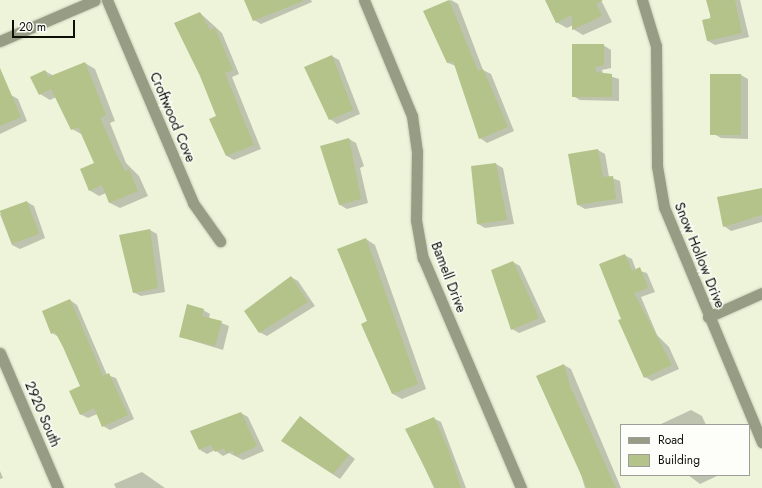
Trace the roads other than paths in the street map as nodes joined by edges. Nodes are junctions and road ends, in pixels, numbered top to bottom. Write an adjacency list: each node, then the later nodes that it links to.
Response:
1 (95, 0): 5 (street)
2 (107, 0): 6 (street, Croftwood Cove)
3 (364, 0): 12 (street, Bamell Drive)
4 (642, 0): 8 (street, Snow Hollow Drive)
5 (0, 40)
6 (220, 241)
7 (762, 293): 8 (street)
8 (708, 316): 10 (street, Snow Hollow Drive)
9 (0, 353): 11 (street, 2920 South)
10 (762, 442)
11 (58, 488)
12 (521, 488)

